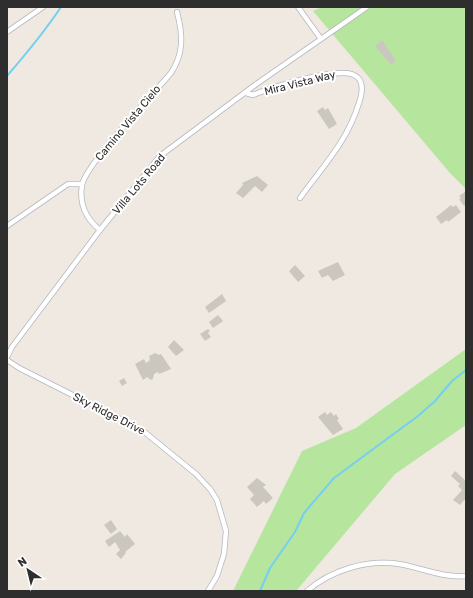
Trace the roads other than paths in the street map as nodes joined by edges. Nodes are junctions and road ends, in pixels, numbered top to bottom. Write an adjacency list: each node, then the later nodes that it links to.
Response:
1 (43, 7): 5 (street)
2 (298, 7): 6 (street)
3 (367, 7): 6 (street, Villa Lots Road)
4 (178, 12): 8 (street, Camino Vista Cielo)
5 (7, 32)
6 (321, 39): 7 (street, Villa Lots Road)
7 (246, 93): 9 (street, Mira Vista Way); 11 (street, Villa Lots Road)
8 (82, 184): 10 (street); 11 (street, Camino Vista Cielo)
9 (300, 198)
10 (7, 226)
11 (100, 230): 12 (street, Villa Lots Road)
12 (7, 357)
13 (7, 360): 15 (street, Sky Ridge Drive)
14 (466, 576): 16 (street)
15 (208, 591)
16 (307, 591)

